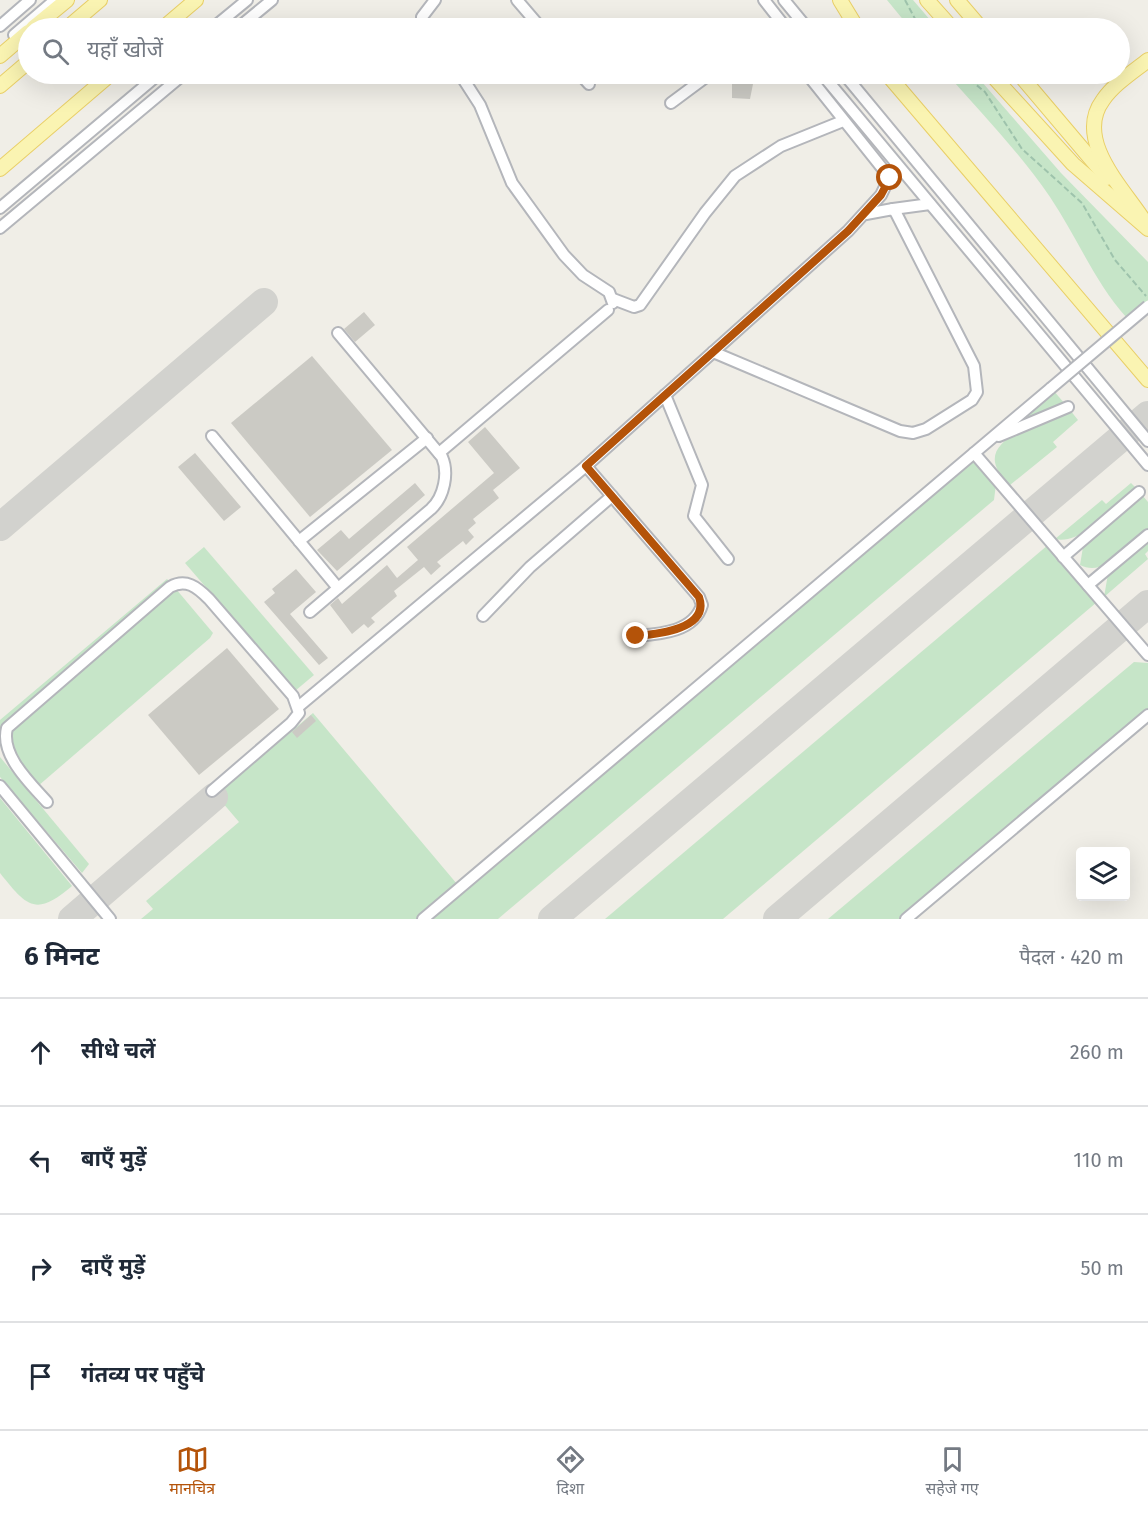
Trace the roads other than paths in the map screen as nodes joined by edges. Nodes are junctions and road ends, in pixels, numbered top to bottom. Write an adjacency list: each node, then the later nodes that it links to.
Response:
1 (30, 0): 28 (street)
2 (55, 0): 15 (street)
3 (67, 0): 16 (main road)
4 (100, 0): 17 (main road)
5 (196, 0): 18 (main road)
6 (247, 0): 19 (street)
7 (272, 0): 20 (street)
8 (435, 0): 21 (street)
9 (517, 0): 22 (street)
10 (764, 0): 23 (street)
11 (784, 0): 24 (street)
12 (840, 0): 25 (main road)
13 (927, 0): 26 (main road)
14 (957, 0): 27 (main road)
15 (34, 18)
16 (45, 18)
17 (79, 18)
18 (175, 18)
19 (225, 18)
20 (250, 18)
21 (422, 18)
22 (532, 18)
23 (778, 18)
24 (799, 18)
25 (851, 18)
26 (943, 18)
27 (972, 18)
28 (2, 20)
29 (18, 32): 31 (street)
30 (18, 41): 31 (main road)
31 (0, 56)
32 (1148, 60): 34 (main road)
33 (18, 71): 47 (main road)
34 (1130, 76)
35 (99, 84): 51 (main road)
36 (147, 84): 54 (street)
37 (172, 84): 58 (street)
38 (466, 84): 59 (street)
39 (697, 84): 48 (street)
40 (815, 84): 49 (street)
41 (830, 84): 50 (street)
42 (852, 84): 69 (street)
43 (896, 84): 63 (main road)
44 (1000, 84): 57 (main road)
45 (1028, 84): 57 (main road)
46 (1121, 84): 57 (main road)
47 (0, 86)
48 (671, 103)
49 (843, 121): 52 (street); 59 (street)
50 (896, 164): 52 (street); 53 (street)
51 (0, 169)
52 (890, 178): 56 (street)
53 (930, 204): 55 (street); 72 (street)
54 (0, 208)
55 (893, 209): 56 (street); 62 (street)
56 (866, 214): 62 (street)
57 (1148, 227)
58 (0, 228)
59 (611, 304): 70 (street)
60 (1148, 306): 68 (street, bridge)
61 (338, 333): 67 (street)
62 (713, 352): 64 (street)
63 (1148, 380)
64 (665, 395): 73 (street); 79 (street)
65 (1068, 407): 68 (street)
66 (212, 436): 77 (street)
67 (427, 438): 70 (street); 77 (street)
68 (989, 440): 71 (street)
69 (1148, 441)
70 (438, 453): 81 (street)
71 (974, 453): 78 (street); 92 (street)
72 (1148, 465)
73 (586, 466): 75 (street); 86 (street)
74 (1139, 492): 78 (street)
75 (612, 496): 83 (street); 84 (street)
76 (1148, 535): 80 (street)
77 (299, 541): 81 (street)
78 (1063, 557): 80 (street)
79 (728, 559)
80 (1088, 585): 85 (street)
81 (338, 588): 82 (street)
82 (310, 612)
83 (483, 616)
84 (636, 636)
85 (1148, 655)
86 (298, 707): 89 (street); 90 (street)
87 (1148, 715): 93 (street)
88 (0, 786): 91 (street)
89 (213, 791)
90 (47, 802)
91 (110, 919)
92 (423, 919)
93 (906, 919)

